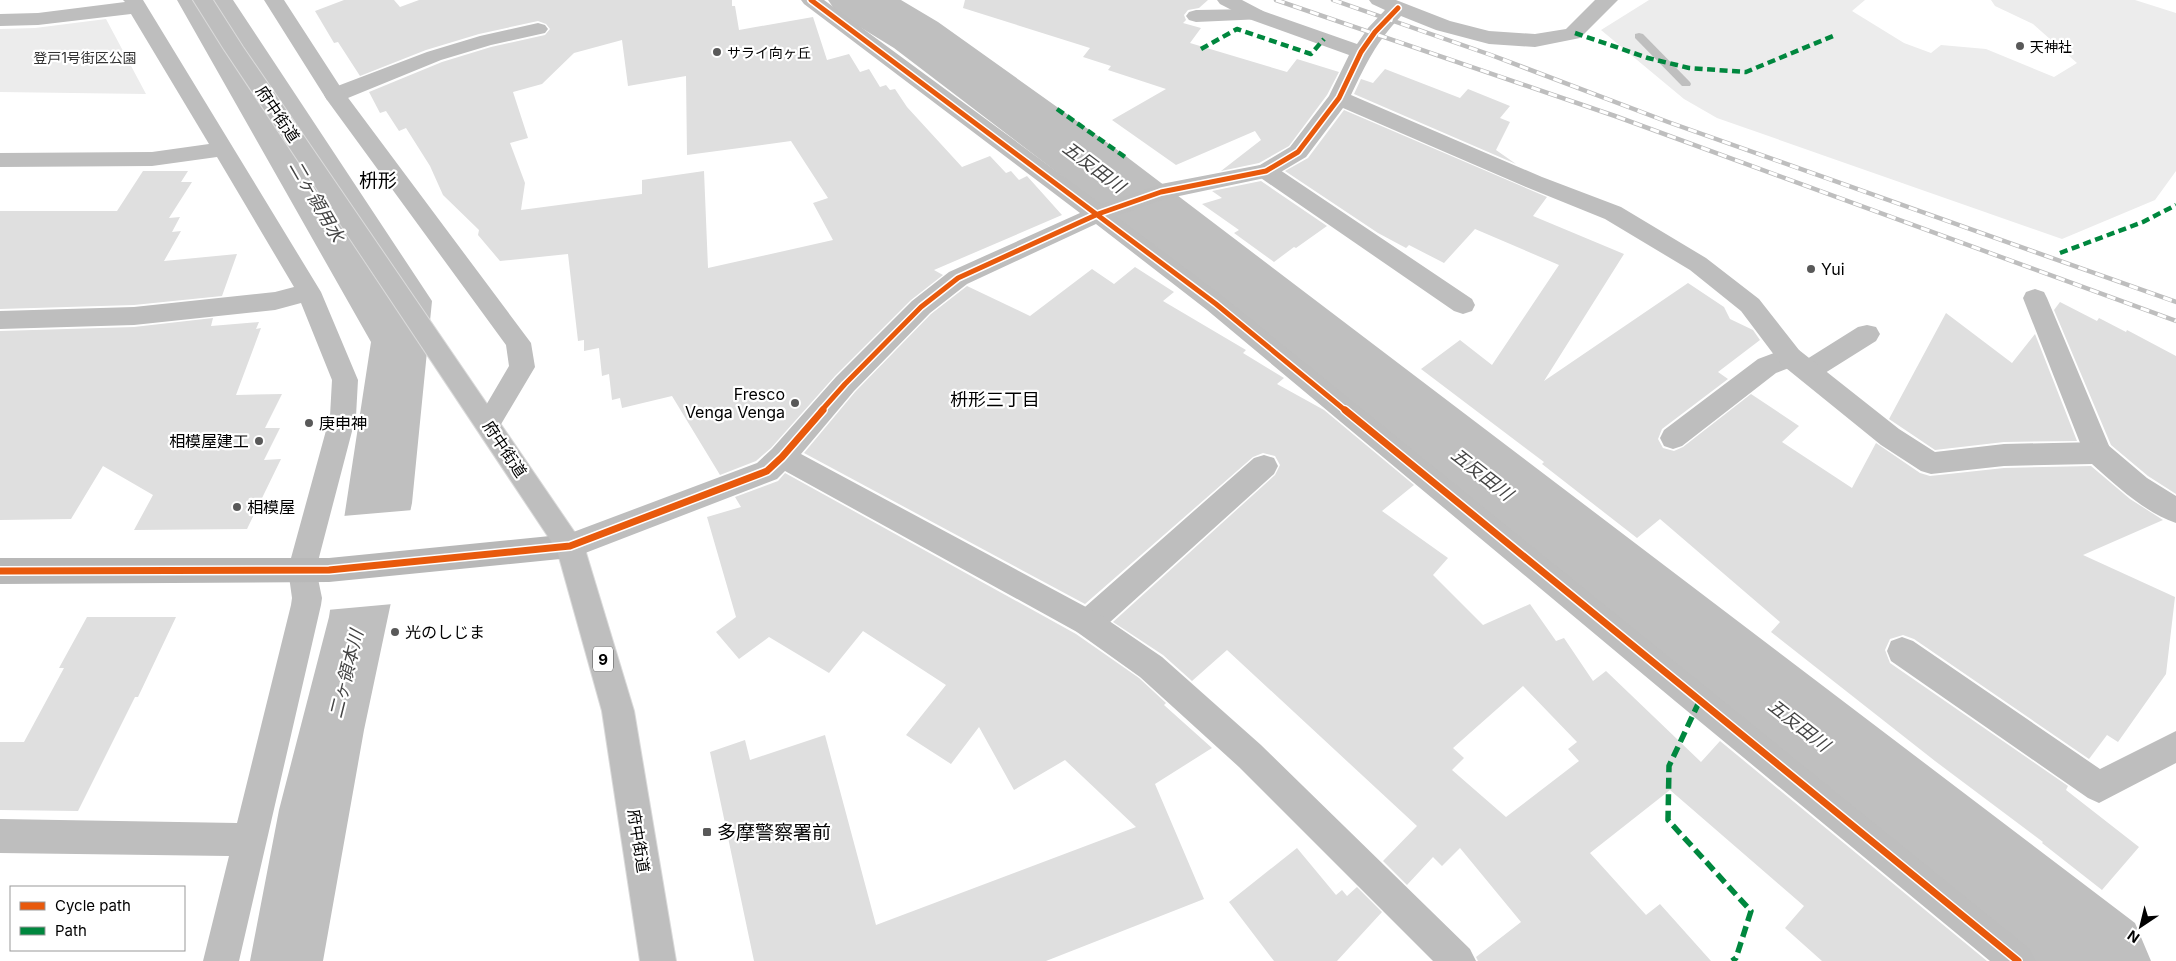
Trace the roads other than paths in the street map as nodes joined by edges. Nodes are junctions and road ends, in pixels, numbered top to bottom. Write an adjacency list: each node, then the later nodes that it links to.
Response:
1 (203, 0): 25 (street, 府中街道 / 9)
2 (274, 0): 13 (street)
3 (811, 0): 18 (street)
4 (1226, 0): 8 (street)
5 (1608, 0): 7 (street)
6 (134, 3): 10 (street); 15 (street)
7 (1389, 4): 12 (street)
8 (1256, 15): 9 (street); 12 (street)
9 (1196, 16)
10 (0, 20)
11 (538, 29): 13 (street)
12 (1361, 52): 14 (street)
13 (335, 95): 25 (street)
14 (1338, 98): 17 (street); 24 (street)
15 (224, 149): 16 (street); 19 (street)
16 (0, 160)
17 (1266, 171): 18 (street); 21 (street)
18 (1104, 212): 28 (street); 42 (street)
19 (309, 292): 22 (street); 32 (street)
20 (2035, 298): 27 (street)
21 (1463, 305)
22 (0, 320)
23 (1867, 334): 24 (street)
24 (1799, 364): 26 (street); 27 (street)
25 (488, 424): 31 (street, 府中街道 / 9)
26 (1672, 438)
27 (2098, 453): 30 (street)
28 (782, 457): 31 (street); 34 (street)
29 (1264, 466): 34 (street)
30 (2176, 510)
31 (570, 546): 32 (street); 40 (street, 府中街道 / 9)
32 (316, 569): 33 (street); 38 (street)
33 (0, 570)
34 (1088, 624): 41 (street)
35 (1902, 651): 36 (street)
36 (2176, 746)
37 (0, 836): 38 (street)
38 (249, 840): 39 (street)
39 (221, 961)
40 (658, 961)
41 (1458, 961)
42 (2018, 961)

